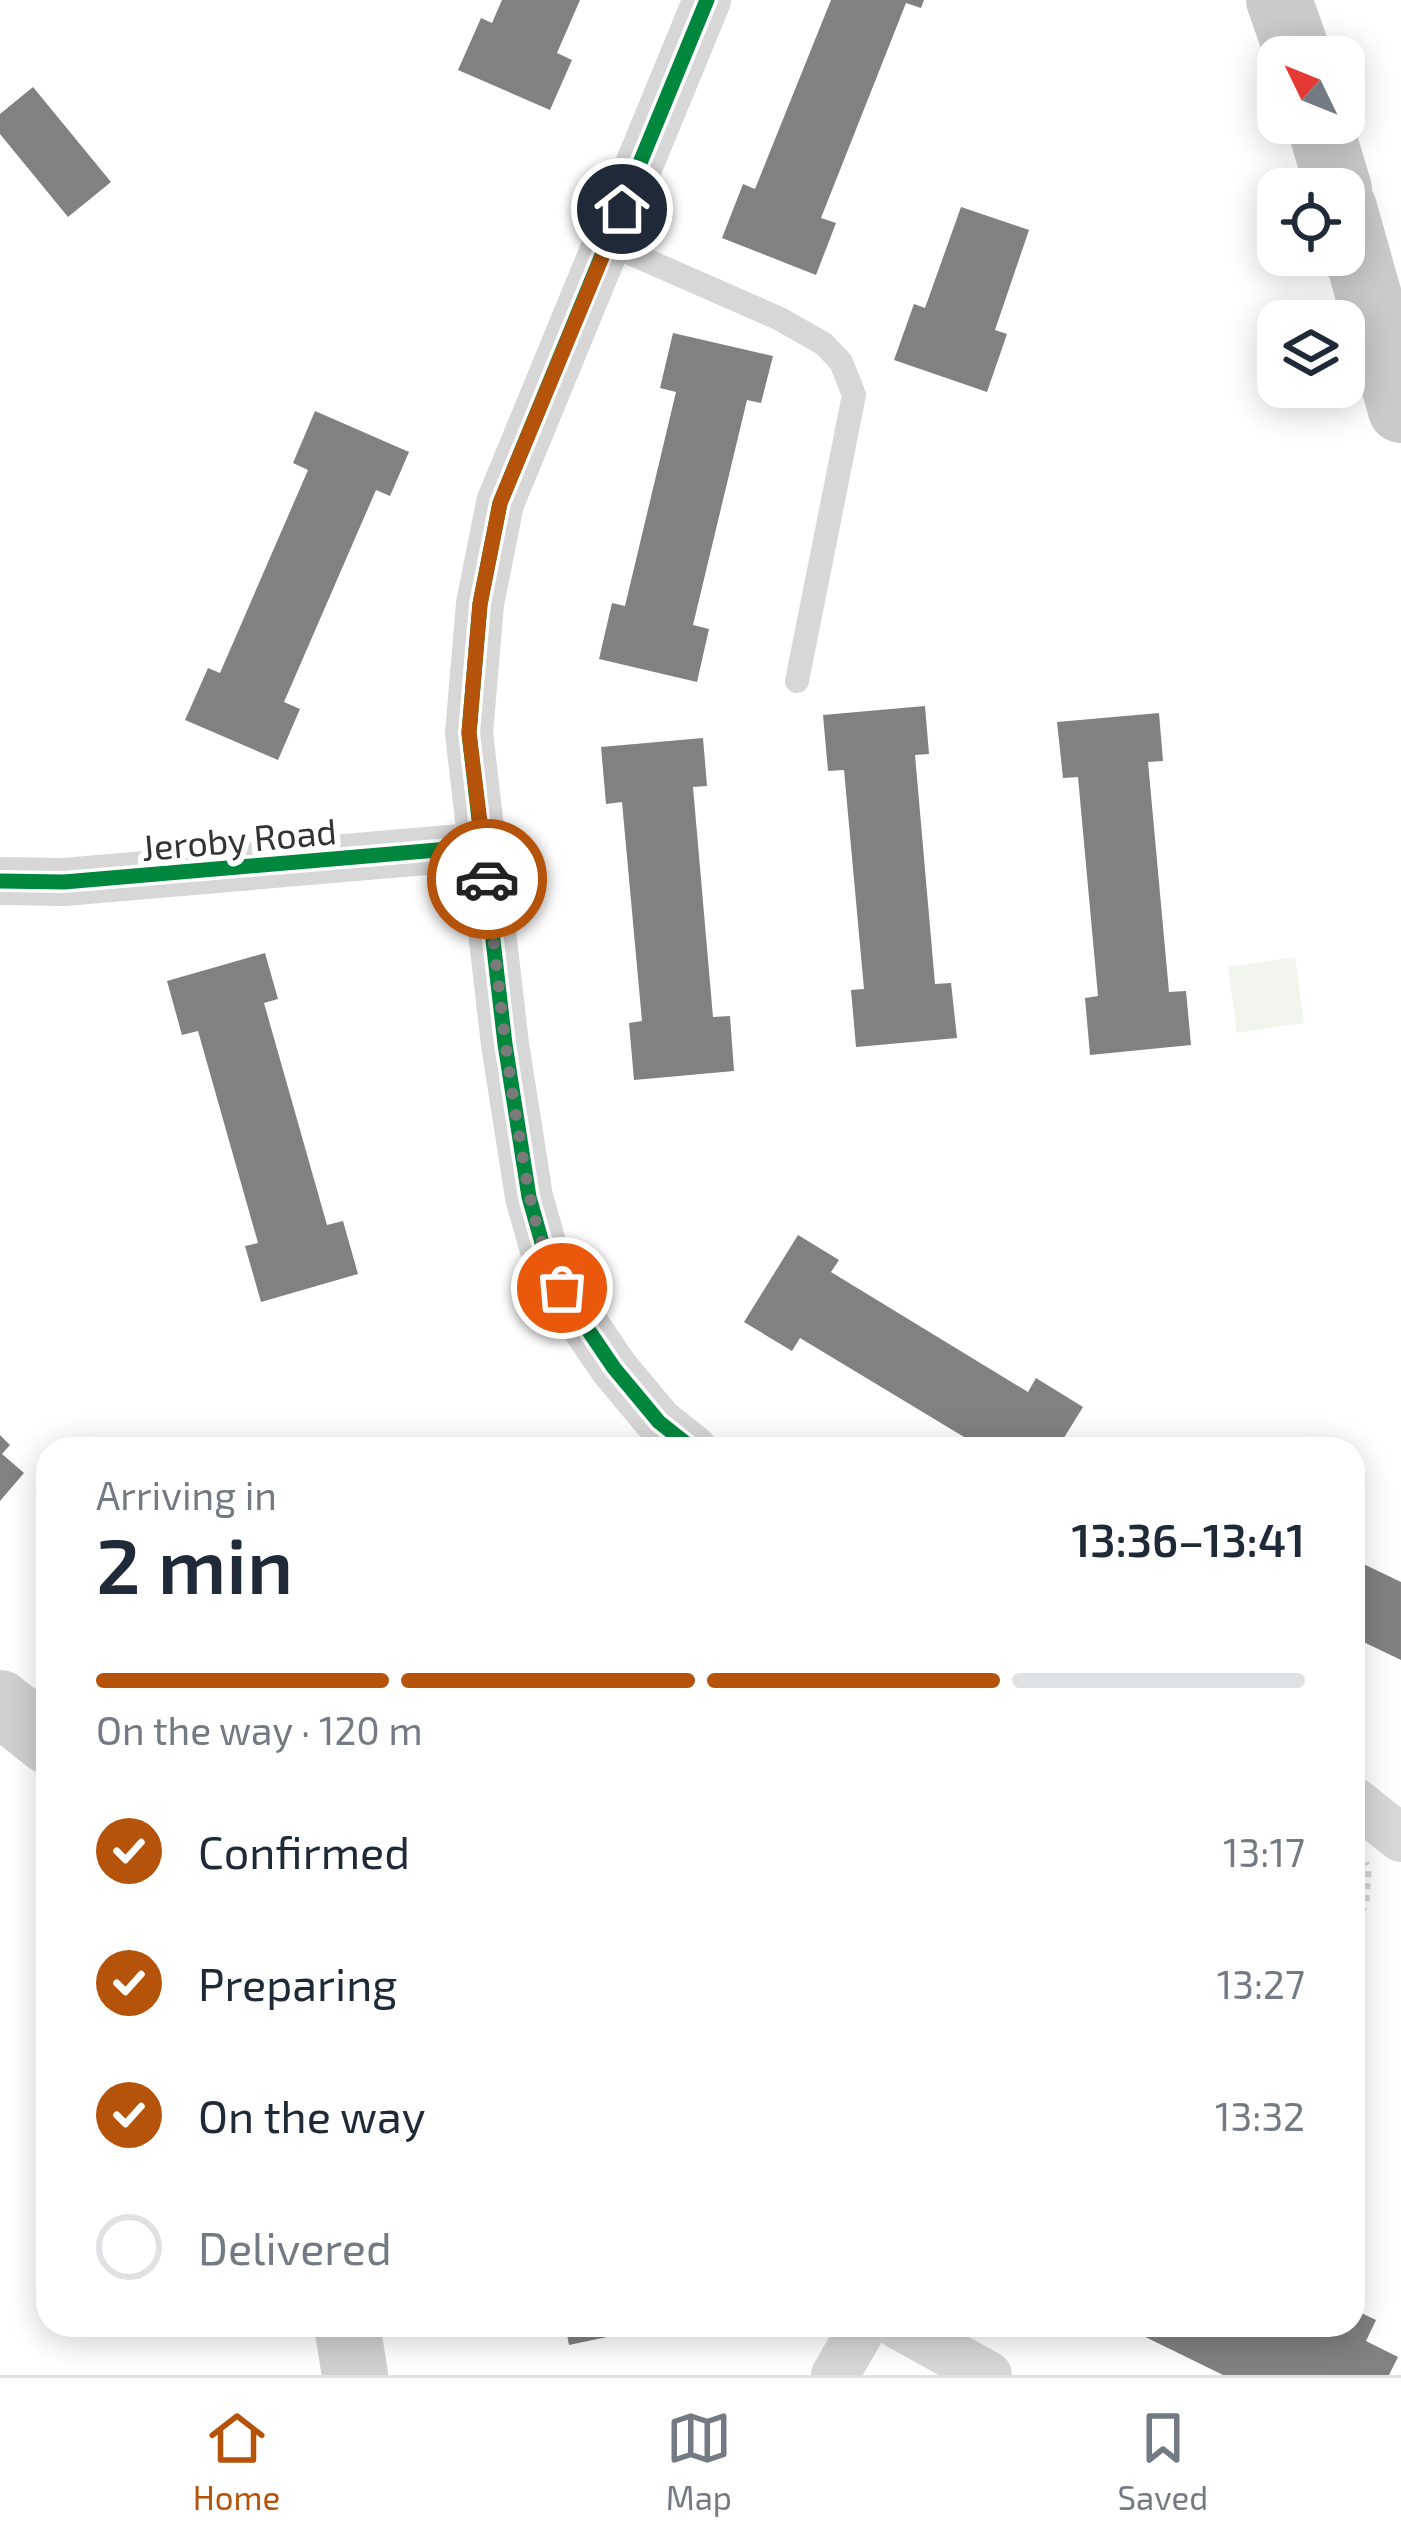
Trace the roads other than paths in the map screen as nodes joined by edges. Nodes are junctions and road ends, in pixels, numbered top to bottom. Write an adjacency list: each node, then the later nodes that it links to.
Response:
1 (706, 0): 4 (street)
2 (1279, 0): 3 (main road)
3 (1292, 36)
4 (607, 244): 7 (lane); 8 (street)
5 (1363, 276): 6 (main road)
6 (1401, 410)
7 (797, 681)
8 (484, 846): 9 (street, Jeroby Road); 10 (street)
9 (0, 881)
10 (677, 1437)
11 (0, 1703): 12 (main road)
12 (36, 1732)
13 (348, 2337): 16 (main road)
14 (857, 2337): 17 (street)
15 (920, 2337): 18 (street)
16 (355, 2375)
17 (835, 2375)
18 (988, 2375)

